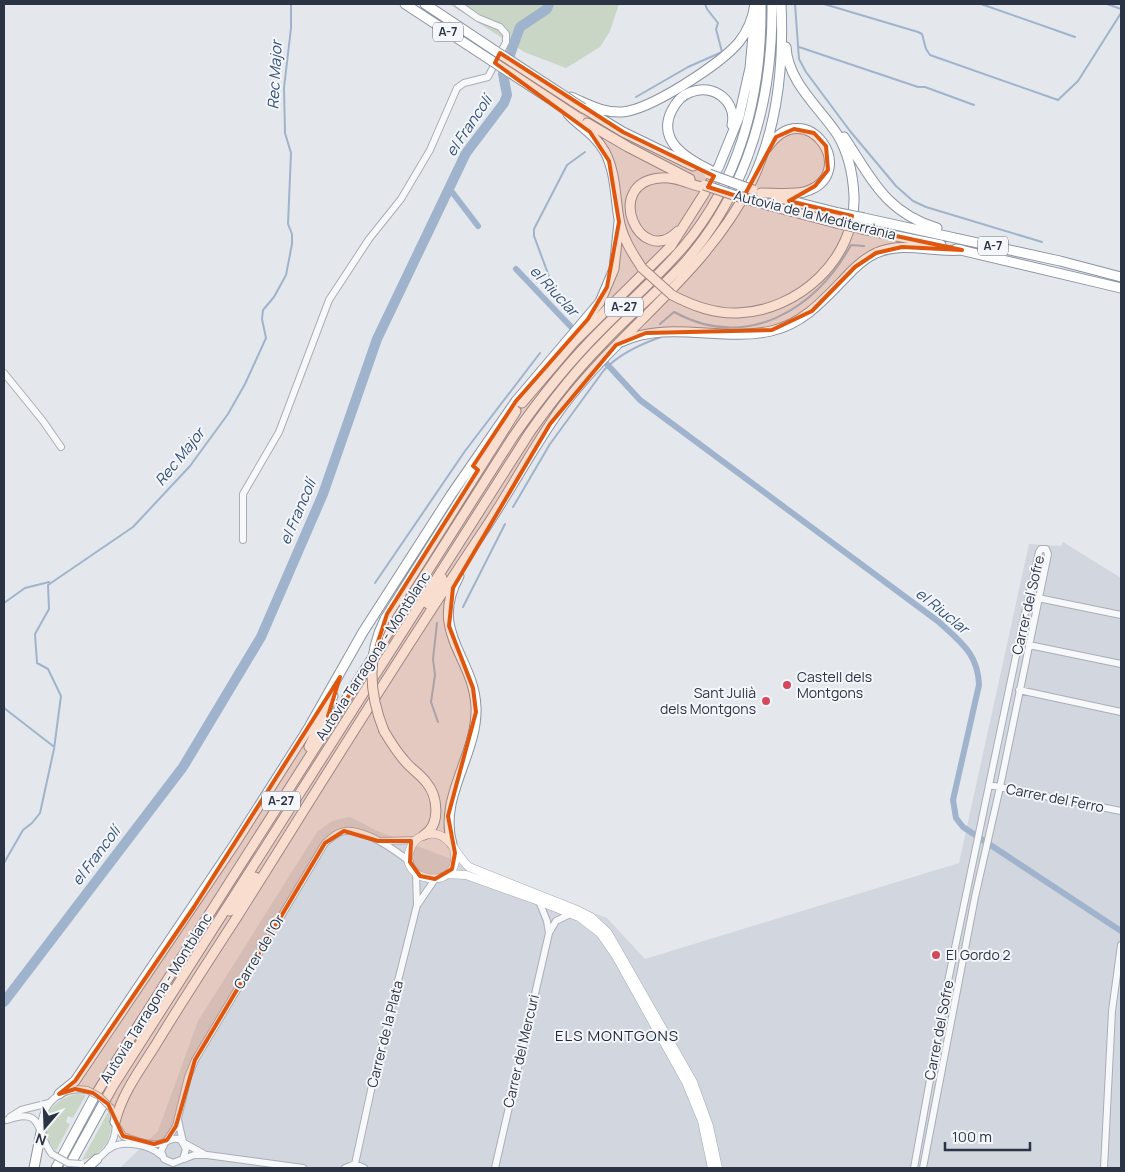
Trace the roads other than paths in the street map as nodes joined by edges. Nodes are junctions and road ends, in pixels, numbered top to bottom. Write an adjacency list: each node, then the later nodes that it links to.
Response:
1 (405, 4): 10 (highway, Autovia de la Mediterrània / A-7, bridge)
2 (424, 4): 9 (highway, A-7, bridge)
3 (458, 4): 29 (street)
4 (756, 4): 9 (highway); 11 (highway)
5 (761, 4): 14 (highway, A-27)
6 (772, 4): 30 (highway, Autovia Tarragona - Montblanc / A-27)
7 (783, 4): 8 (highway); 12 (highway)
8 (808, 96): 17 (highway, bridge); 19 (highway)
9 (584, 105): 13 (highway, A-7)
10 (578, 120): 15 (highway, Autovia de la Mediterrània / A-7); 17 (highway)
11 (723, 156): 13 (highway); 18 (highway)
12 (762, 157): 16 (highway); 23 (highway)
13 (710, 172): 14 (highway, Autovia de la Mediterrània, bridge)
14 (726, 176): 16 (highway, Autovia de la Mediterrània / A-7, bridge); 39 (highway, Autovia Tarragona - Montblanc / A-27)
15 (706, 187): 18 (highway); 20 (highway, Autovia de la Mediterrània / A-7, bridge)
16 (757, 191): 19 (highway, Autovia de la Mediterrània / A-7, bridge)
17 (620, 222): 26 (highway)
18 (685, 224): 25 (highway)
19 (955, 237): 21 (highway, Autovia de la Mediterrània / A-7)
20 (962, 250): 22 (highway, Autovia de la Mediterrània / A-7); 23 (highway)
21 (1121, 277)
22 (1121, 288)
23 (616, 344): 28 (highway)
24 (4, 373): 27 (street)
25 (519, 407): 26 (highway); 44 (highway, bridge)
26 (495, 433): 36 (highway)
27 (61, 448)
28 (479, 538): 33 (highway); 46 (highway)
29 (243, 540)
30 (458, 544): 33 (highway); 55 (highway, Autovia Tarragona - Montblanc / A-27)
31 (1038, 598): 32 (street); 34 (street, Carrer del Sofre); 40 (street, Carrer del Sofre)
32 (1121, 616)
33 (416, 632): 43 (highway)
34 (1029, 644): 35 (street); 37 (street, Carrer del Sofre)
35 (1121, 664)
36 (340, 677): 39 (highway); 57 (highway)
37 (1019, 690): 38 (street); 41 (street, Carrer del Sofre)
38 (1121, 712)
39 (304, 764): 73 (highway, Autovia Tarragona - Montblanc / A-27)
40 (989, 785): 41 (street, Carrer del Ferro); 83 (street, Carrer del Sofre)
41 (1000, 787): 42 (street, Carrer del Ferro); 84 (street, Carrer del Sofre)
42 (1121, 811)
43 (293, 827): 55 (highway); 61 (highway)
44 (420, 838): 45 (street, Carrer de l'Or); 46 (main road); 47 (main road)
45 (378, 841): 47 (street, Carrer de l'Or); 59 (street, Carrer de l'Or)
46 (453, 847): 49 (main road); 82 (main road)
47 (410, 862): 48 (main road)
48 (416, 873): 50 (main road); 52 (street, Carrer de la Plata)
49 (447, 874): 50 (main road); 51 (main road)
50 (436, 879): 52 (street, Carrer de la Plata)
51 (539, 901): 53 (main road); 54 (street, Carrer del Mercuri)
52 (417, 905): 70 (street, Carrer de la Plata)
53 (570, 914): 54 (street); 81 (main road)
54 (549, 933): 80 (street, Carrer del Mercuri)
55 (208, 938): 74 (highway, Autovia Tarragona - Montblanc / A-27)
56 (1121, 945): 85 (street)
57 (59, 1094): 58 (street); 61 (street, bridge)
58 (49, 1103): 60 (street); 62 (street)
59 (178, 1119): 63 (street, Carrer de l'Or); 64 (street, Carrer de l'Or)
60 (5, 1121): 62 (street)
61 (116, 1124): 63 (street); 65 (street)
62 (41, 1131): 71 (street, bridge); 72 (highway)
63 (167, 1141): 64 (street); 67 (street)
64 (183, 1143): 66 (street); 69 (street)
65 (108, 1149): 67 (street); 68 (street)
66 (208, 1155): 69 (street); 77 (street)
67 (164, 1158): 69 (street); 75 (street)
68 (97, 1159): 71 (highway)
69 (181, 1160): 76 (street)
70 (355, 1164): 78 (street); 79 (street)
71 (84, 1166)
72 (34, 1168)
73 (56, 1168)
74 (68, 1168)
75 (168, 1168)
76 (176, 1168)
77 (303, 1168)
78 (343, 1168)
79 (364, 1168)
80 (495, 1168)
81 (712, 1168)
82 (718, 1168)
83 (914, 1168)
84 (923, 1168)
85 (1104, 1168)

